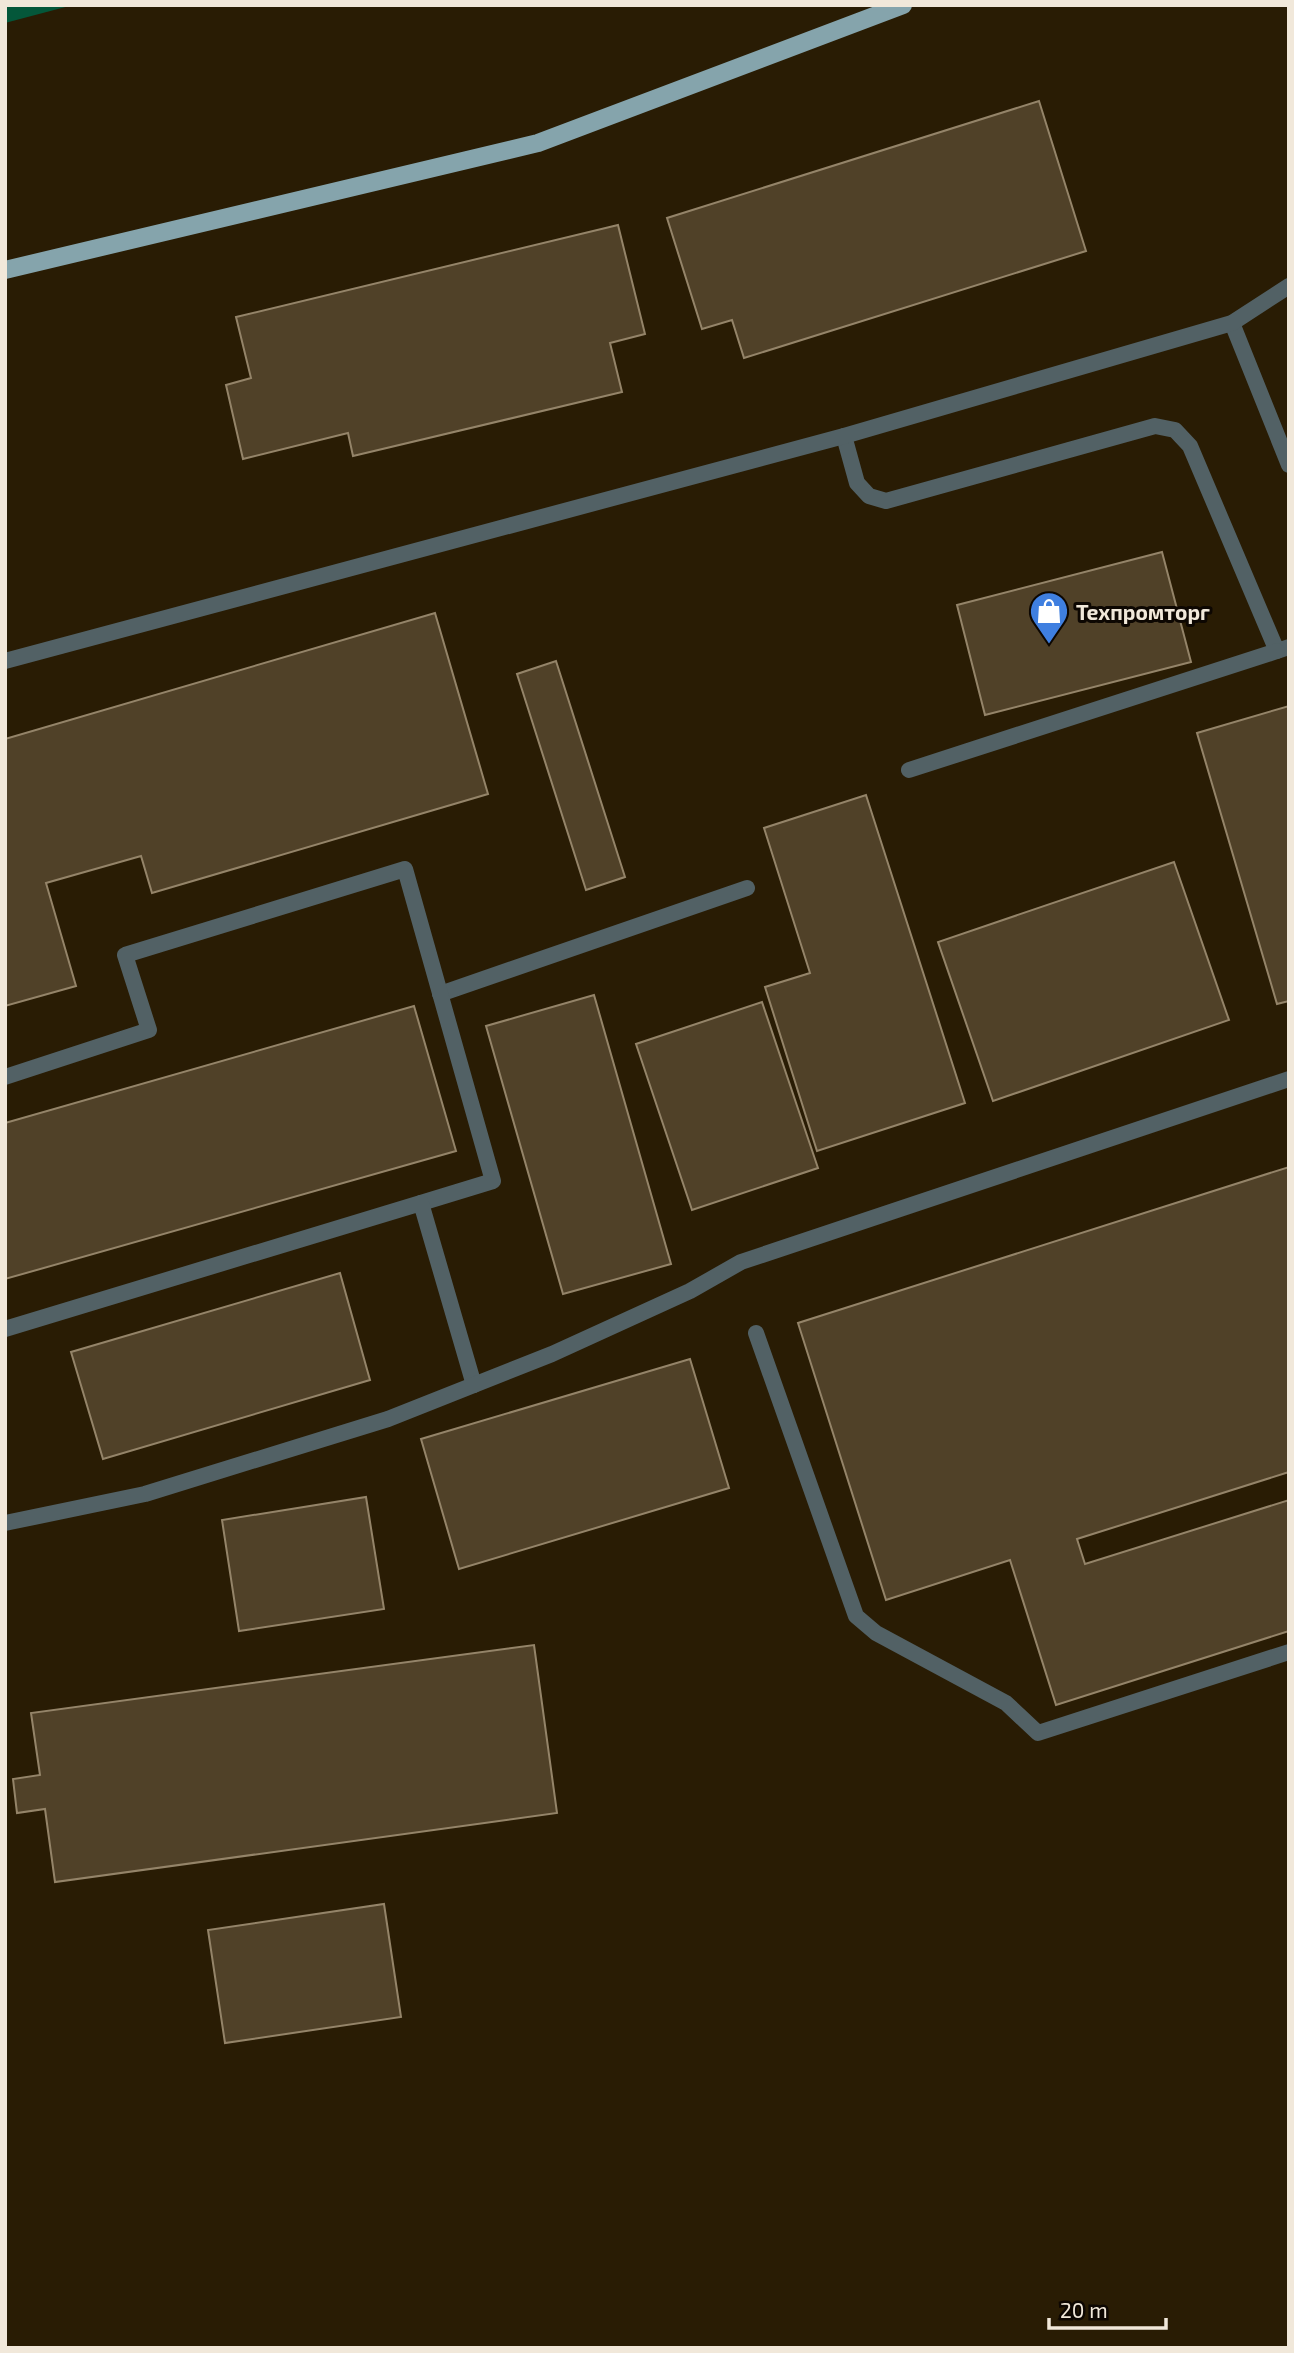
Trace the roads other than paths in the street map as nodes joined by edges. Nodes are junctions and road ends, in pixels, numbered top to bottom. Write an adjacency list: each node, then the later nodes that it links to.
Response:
1 (904, 5): 2 (main road)
2 (5, 270)
3 (1289, 286): 4 (lane)
4 (1232, 323): 5 (lane); 6 (lane)
5 (844, 436): 7 (lane); 8 (lane)
6 (1289, 465)
7 (1283, 649): 9 (lane)
8 (5, 662)
9 (909, 770)
10 (747, 888): 11 (lane)
11 (440, 994): 12 (lane); 14 (lane)
12 (5, 1077)
13 (1289, 1079): 17 (lane)
14 (421, 1203): 15 (lane); 17 (lane)
15 (5, 1329)
16 (756, 1333): 19 (lane)
17 (474, 1385): 18 (lane)
18 (5, 1523)
19 (1289, 1653)

